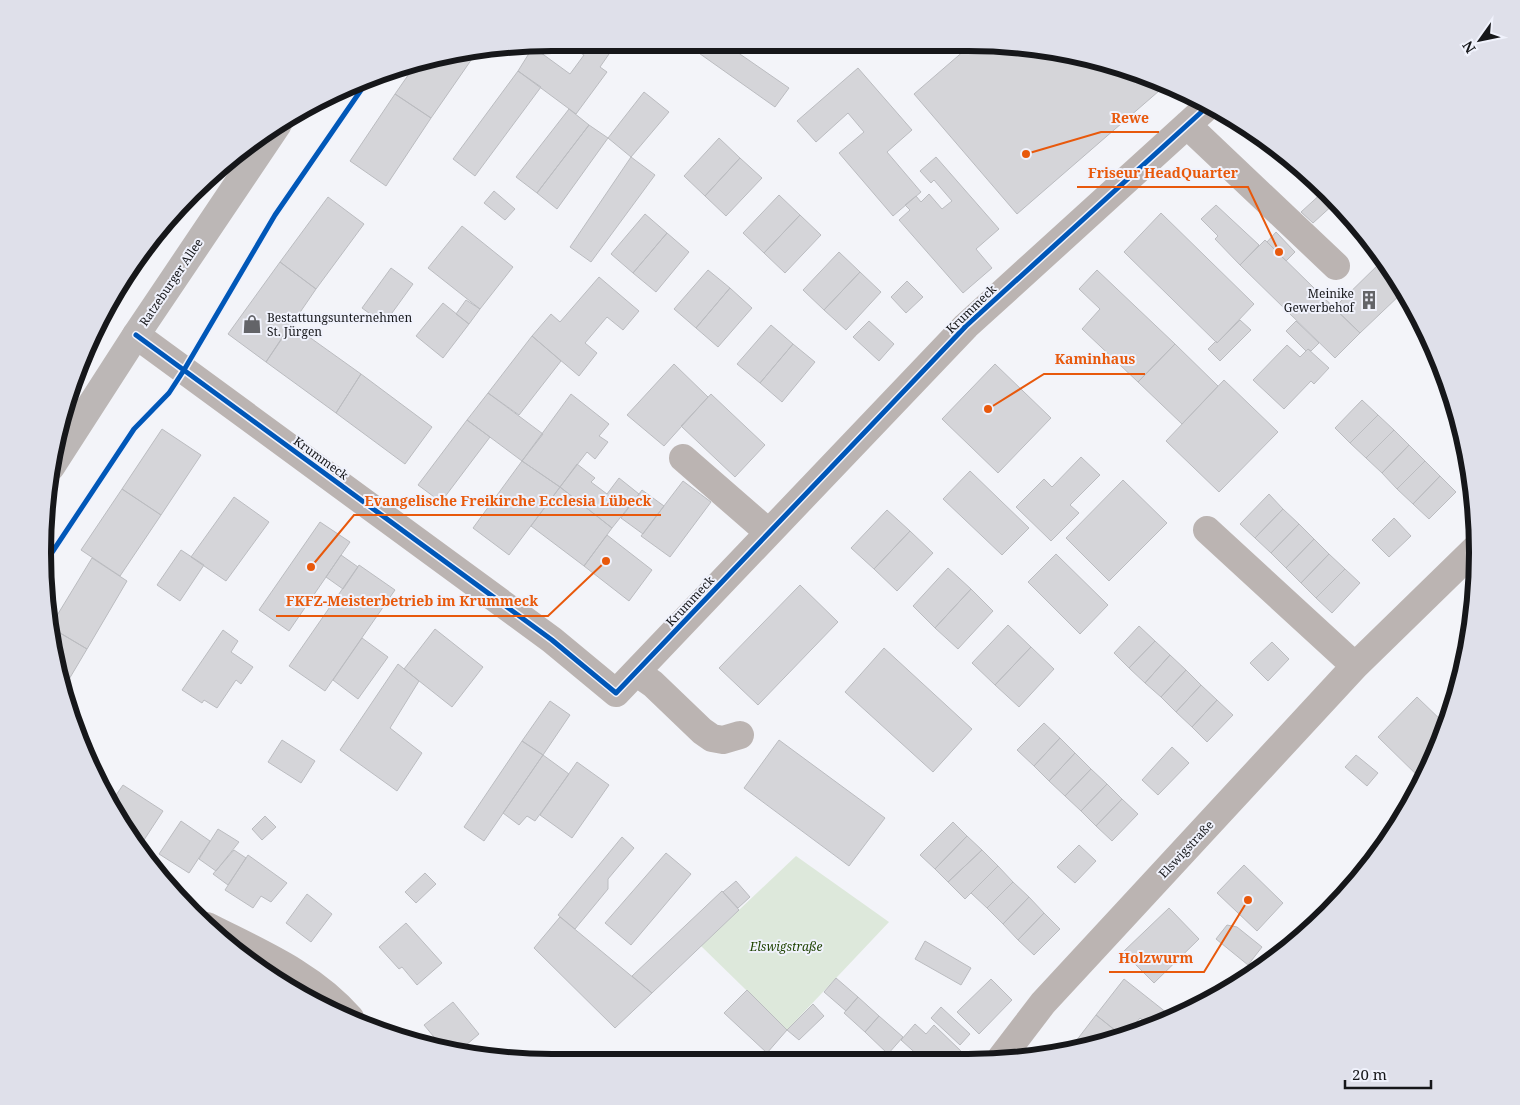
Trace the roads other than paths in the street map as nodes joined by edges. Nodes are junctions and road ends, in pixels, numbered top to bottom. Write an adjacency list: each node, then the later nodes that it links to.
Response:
1 (1203, 110): 2 (street, Krummeck)
2 (1187, 125): 4 (street); 9 (street, Krummeck)
3 (266, 141): 5 (main road, Ratzeburger Allee)
4 (1336, 266)
5 (136, 335): 6 (main road, Ratzeburger Allee); 12 (street, Krummeck)
6 (62, 450)
7 (683, 458): 9 (street)
8 (1207, 530): 11 (street)
9 (768, 532): 12 (street, Krummeck)
10 (1469, 555): 11 (street, Elswigstraße)
11 (1356, 666): 16 (street, Elswigstraße)
12 (636, 672): 13 (street)
13 (740, 735)
14 (235, 940): 15 (street)
15 (340, 1006)
16 (1005, 1052)

